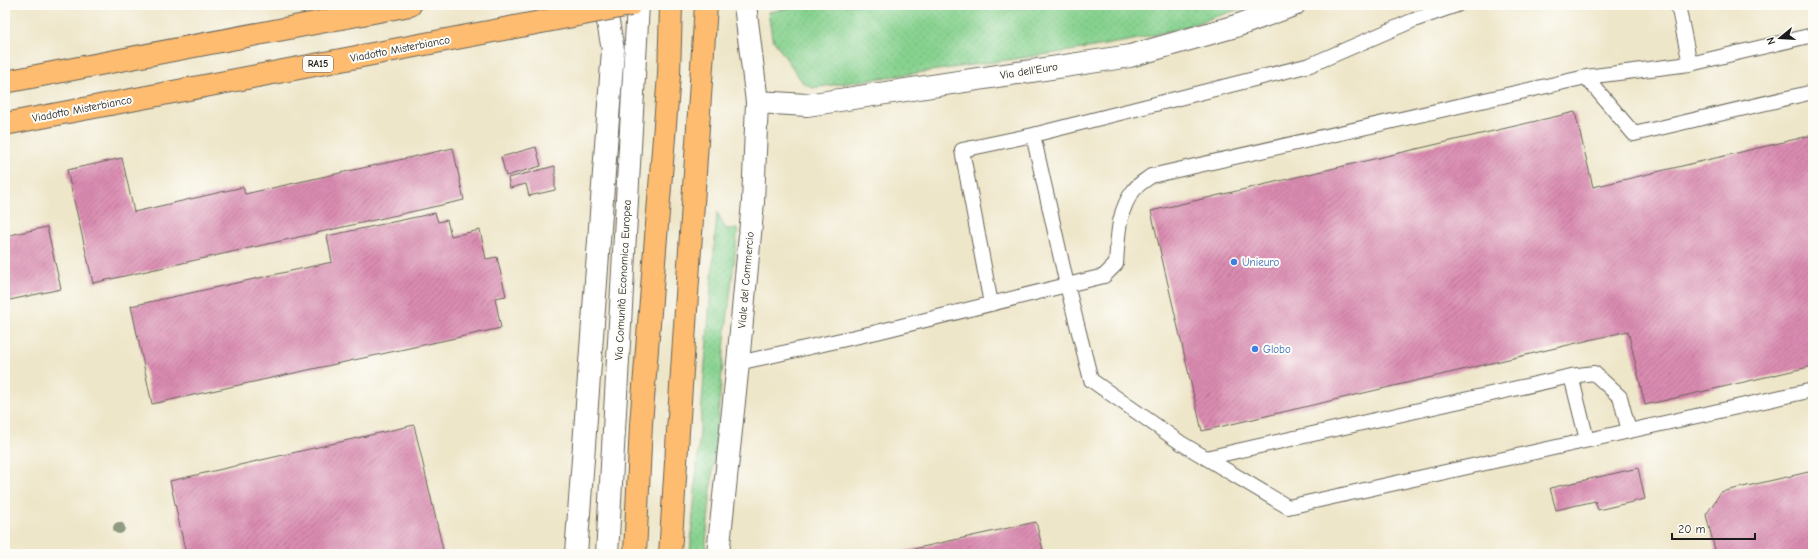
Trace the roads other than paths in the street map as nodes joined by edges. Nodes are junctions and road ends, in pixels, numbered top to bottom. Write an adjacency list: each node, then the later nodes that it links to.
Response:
1 (410, 5): 14 (main road)
2 (605, 5): 27 (street)
3 (630, 5): 17 (main road, Viadotto Misterbianco / RA15, bridge)
4 (638, 5): 28 (street, Via Comunità Economica Europea)
5 (671, 5): 29 (main road)
6 (706, 5): 30 (main road)
7 (745, 5): 16 (street, Viale del Commercio)
8 (1294, 5): 16 (street, Via dell'Euro)
9 (1457, 5): 18 (lane)
10 (1678, 5): 12 (lane)
11 (1813, 34): 12 (lane)
12 (1690, 64): 13 (lane)
13 (1586, 77): 15 (lane); 19 (lane)
14 (5, 82)
15 (1813, 92)
16 (757, 102): 21 (street, Viale del Commercio)
17 (5, 124)
18 (1033, 135): 19 (lane); 20 (lane)
19 (1067, 285): 20 (lane); 26 (lane)
20 (991, 304): 21 (lane)
21 (738, 363): 31 (street, Viale del Commercio)
22 (1571, 376): 24 (lane); 25 (lane); 26 (lane)
23 (1813, 390): 24 (lane)
24 (1629, 431): 25 (lane)
25 (1587, 440): 26 (lane)
26 (1206, 458)
27 (576, 554)
28 (607, 554)
29 (634, 554)
30 (670, 554)
31 (718, 554)

